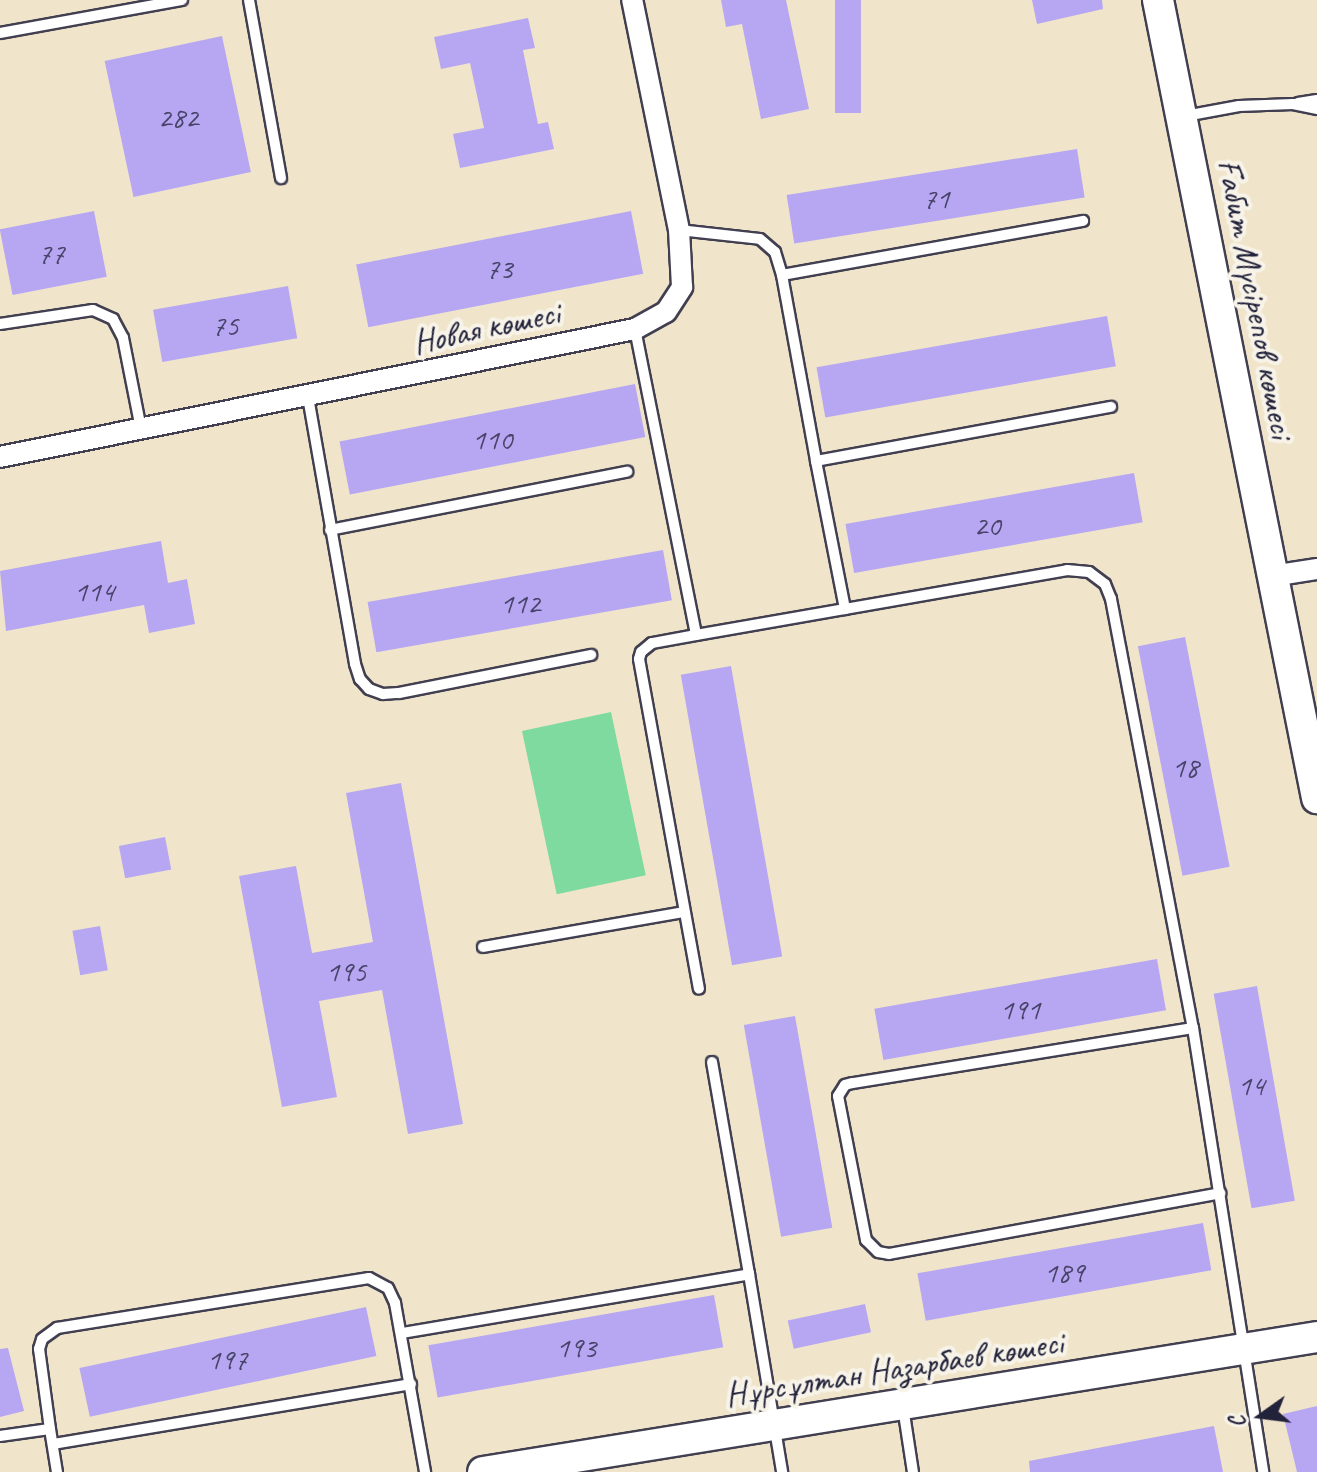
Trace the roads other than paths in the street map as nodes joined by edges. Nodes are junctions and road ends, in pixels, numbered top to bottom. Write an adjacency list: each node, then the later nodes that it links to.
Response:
1 (182, 0): 5 (lane)
2 (249, 0): 10 (lane)
3 (632, 0): 12 (street, Новая көшесі)
4 (1158, 0): 9 (main road, Ғабит Мүсірепов көшесі)
5 (0, 33)
6 (1317, 100): 7 (lane)
7 (1293, 104): 8 (lane); 9 (lane)
8 (1317, 109)
9 (1182, 116): 24 (main road, Ғабит Мүсірепов көшесі)
10 (281, 178)
11 (1083, 221): 13 (lane)
12 (679, 230): 13 (lane); 15 (street, Новая көшесі)
13 (782, 275): 20 (lane)
14 (0, 324): 18 (lane)
15 (635, 329): 16 (street, Новая көшесі); 26 (lane)
16 (308, 397): 18 (street, Новая көшесі); 22 (lane)
17 (1111, 407): 20 (lane)
18 (141, 429): 19 (street, Новая көшесі)
19 (0, 457)
20 (816, 461): 25 (lane)
21 (627, 472): 22 (lane)
22 (330, 530): 27 (lane)
23 (1317, 569): 24 (street)
24 (1272, 576): 28 (main road, Ғабит Мүсірепов көшесі)
25 (845, 609): 26 (lane); 32 (lane)
26 (696, 635): 29 (lane)
27 (591, 655)
28 (1317, 798)
29 (684, 912): 30 (lane); 31 (lane)
30 (483, 947)
31 (699, 989)
32 (1193, 1028): 34 (lane); 34 (lane)
33 (712, 1062): 35 (lane)
34 (1220, 1193): 38 (lane)
35 (749, 1274): 36 (lane); 41 (lane)
36 (402, 1333): 39 (lane); 42 (lane)
37 (1317, 1337): 38 (main road, Нұрсұлтан Назарбаев көшесі)
38 (1245, 1349): 40 (main road, Нұрсұлтан Назарбаев көшесі); 51 (lane)
39 (411, 1384): 44 (lane); 47 (lane)
40 (902, 1405): 41 (main road, Нұрсұлтан Назарбаев көшесі); 50 (lane)
41 (776, 1426): 45 (main road, Нұрсұлтан Назарбаев көшесі); 49 (lane)
42 (50, 1429): 43 (lane); 44 (lane)
43 (0, 1436)
44 (53, 1444): 46 (lane)
45 (563, 1466): 48 (main road, Нұрсұлтан Назарбаев көшесі)
46 (57, 1472)
47 (425, 1472)
48 (483, 1472)
49 (782, 1472)
50 (913, 1472)
51 (1263, 1472)

